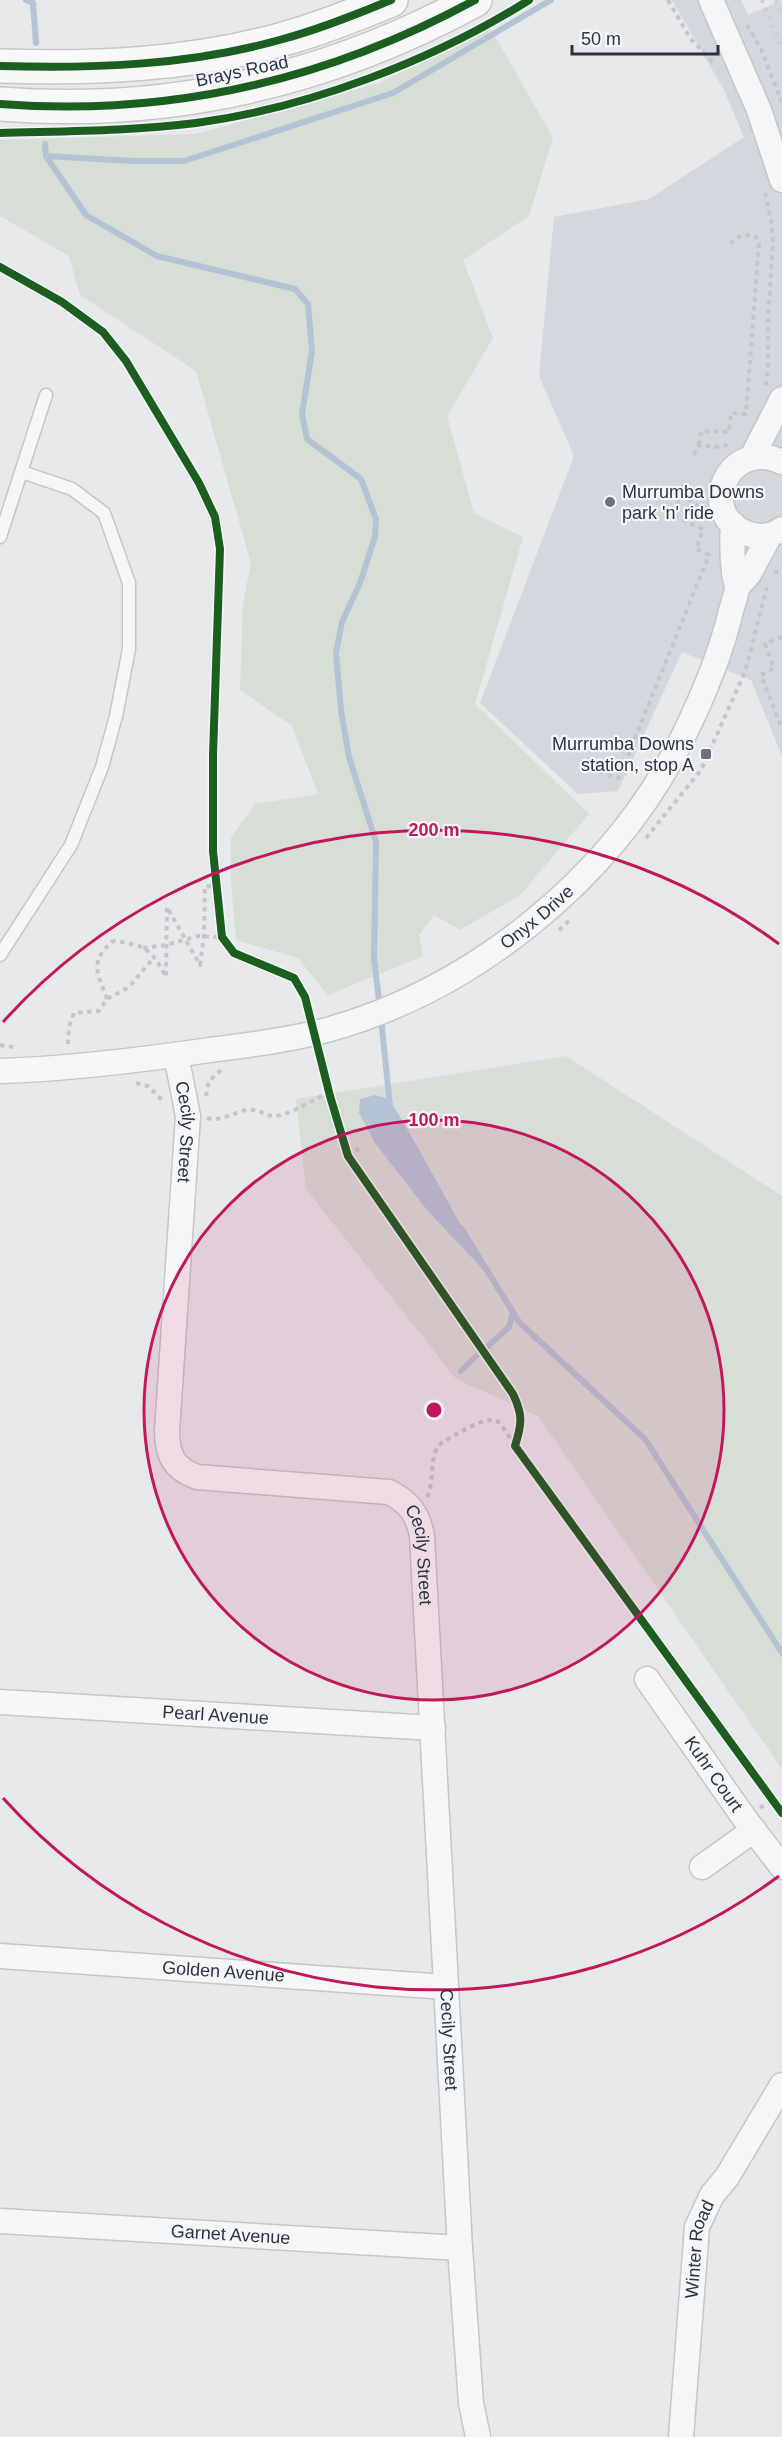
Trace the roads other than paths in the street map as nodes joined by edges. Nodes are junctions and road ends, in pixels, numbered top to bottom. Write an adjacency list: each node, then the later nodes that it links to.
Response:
1 (391, 0): 6 (main road, Brays Road)
2 (475, 0): 7 (main road, Brays Road)
3 (695, 0): 5 (street)
4 (711, 0): 5 (street)
5 (720, 24): 8 (street)
6 (0, 66)
7 (0, 104)
8 (773, 184)
9 (774, 393): 11 (street)
10 (46, 395): 13 (lane)
11 (752, 457): 12 (street); 14 (street)
12 (782, 462)
13 (22, 472): 16 (lane); 18 (lane)
14 (733, 525): 15 (street); 17 (street, Onyx Drive)
15 (776, 532): 17 (street, Onyx Drive)
16 (0, 537)
17 (737, 587): 19 (street, Onyx Drive)
18 (0, 955)
19 (176, 1055): 20 (street, Cecily Street); 23 (street, Cecily Street)
20 (0, 1071)
21 (647, 1679): 24 (street, Kuhr Court)
22 (0, 1702): 23 (street, Pearl Avenue)
23 (433, 1728): 28 (street, Cecily Street)
24 (754, 1830): 25 (street); 26 (street, Kuhr Court)
25 (702, 1867)
26 (782, 1867)
27 (0, 1956): 28 (street, Golden Avenue)
28 (446, 1987): 31 (street, Cecily Street)
29 (782, 2085): 33 (street, Winter Road)
30 (0, 2221): 31 (street, Garnet Avenue)
31 (460, 2248): 32 (street, Cecily Street)
32 (478, 2437)
33 (681, 2437)

